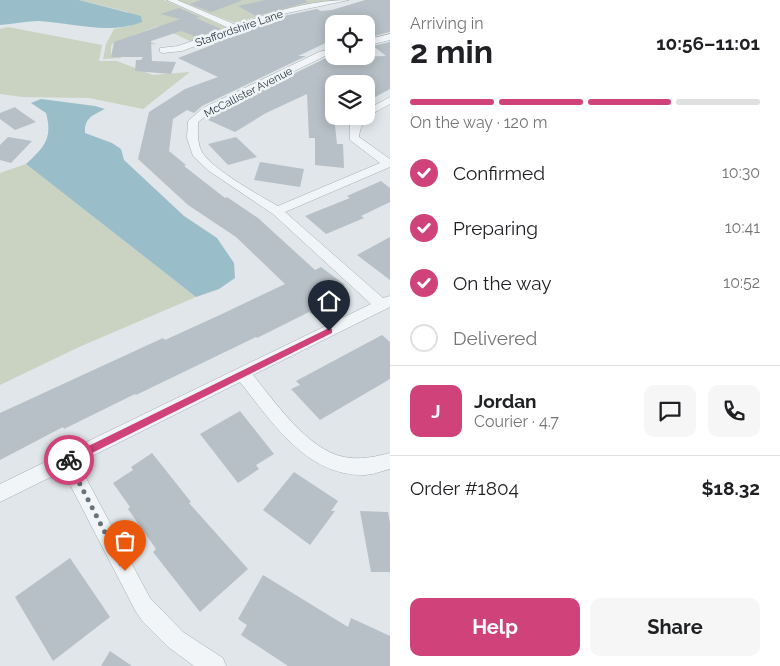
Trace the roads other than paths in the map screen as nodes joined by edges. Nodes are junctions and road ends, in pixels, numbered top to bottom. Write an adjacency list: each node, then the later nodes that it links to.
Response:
1 (171, 0): 3 (street)
2 (345, 0): 3 (street, Staffordshire Lane)
3 (234, 27): 6 (street, Staffordshire Lane)
4 (390, 37): 5 (street)
5 (375, 41)
6 (163, 50)
7 (325, 53): 12 (street, McCallister Avenue)
8 (390, 100): 9 (street)
9 (375, 109)
10 (355, 125): 11 (street)
11 (389, 163): 12 (street)
12 (277, 210): 13 (street, McCallister Avenue)
13 (386, 303): 14 (street)
14 (243, 374): 15 (street); 16 (street)
15 (68, 461): 17 (street); 18 (street)
16 (390, 461)
17 (0, 493)
18 (215, 666)

